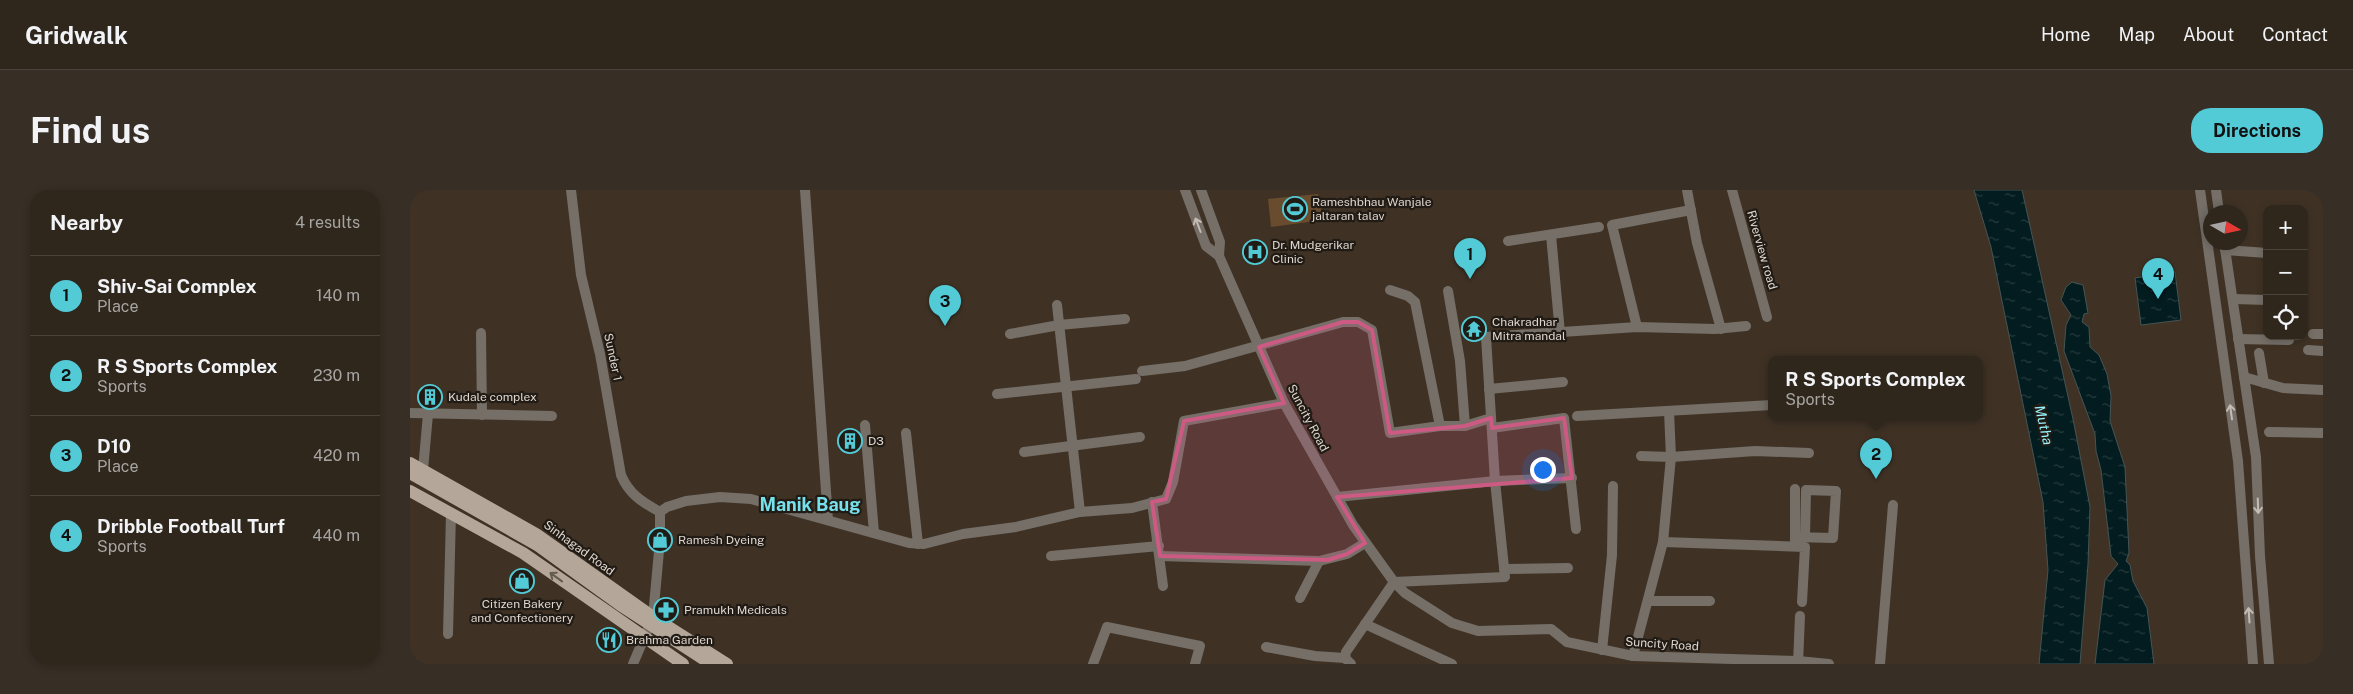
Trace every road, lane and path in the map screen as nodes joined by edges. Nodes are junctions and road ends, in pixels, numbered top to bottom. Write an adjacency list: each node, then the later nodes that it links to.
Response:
1 (571, 190): 78 (street, Sunder 1)
2 (805, 190): 81 (street)
3 (1184, 190): 17 (street, Suncity Road, one-way to 3)
4 (1201, 190): 17 (street, Suncity Road)
5 (1687, 190): 10 (street)
6 (1732, 190): 23 (street, Riverview road)
7 (2200, 190): 121 (street, one-way to 7)
8 (2216, 190): 9 (street)
9 (2218, 205)
10 (1691, 210): 27 (street); 28 (street)
11 (1599, 227): 12 (street)
12 (1551, 235): 13 (street); 30 (street)
13 (1508, 241)
14 (2226, 250): 20 (street)
15 (2248, 250): 16 (street)
16 (2263, 252)
17 (1219, 256): 34 (street, Suncity Road)
18 (1390, 290): 55 (street)
19 (1448, 290): 56 (street)
20 (2234, 299): 21 (street); 32 (street)
21 (2263, 300)
22 (1057, 305): 25 (street)
23 (1767, 317)
24 (1125, 319): 25 (street)
25 (1059, 325): 31 (street); 41 (street)
26 (1746, 326): 28 (street)
27 (1637, 327): 28 (street); 30 (street)
28 (1721, 329)
29 (482, 333): 50 (street)
30 (1560, 333): 42 (street)
31 (1010, 334)
32 (2238, 339): 33 (street); 38 (street)
33 (2263, 339)
34 (1259, 347): 41 (street); 45 (street, Suncity Road); 55 (street)
35 (2308, 350): 36 (street)
36 (2323, 351)
37 (2259, 352): 40 (street)
38 (2244, 377): 40 (street); 122 (street, one-way to 122)
39 (1562, 382): 42 (street)
40 (2264, 383): 43 (street)
41 (1066, 387): 44 (street); 61 (street)
42 (1489, 389): 53 (street)
43 (2323, 390)
44 (996, 394)
45 (1284, 402): 74 (street, Suncity Road); 76 (street)
46 (1768, 405): 47 (street)
47 (1669, 411): 52 (street); 65 (street)
48 (410, 412): 49 (street)
49 (428, 414): 50 (street); 67 (street)
50 (482, 415): 51 (street)
51 (552, 416)
52 (1576, 416)
53 (1491, 423): 56 (street); 69 (street); 71 (street)
54 (865, 425): 83 (street)
55 (1440, 426): 56 (street)
56 (1466, 426)
57 (2269, 432): 59 (street)
58 (906, 433): 87 (street)
59 (2323, 433)
60 (1140, 437): 61 (street)
61 (1072, 445): 62 (street); 79 (street)
62 (1024, 452)
63 (1809, 453): 65 (street)
64 (1641, 456): 65 (street)
65 (1671, 457): 86 (street)
66 (410, 463): 67 (main road, Sinhagad Road)
67 (423, 470): 100 (main road, Sinhagad Road)
68 (410, 473): 113 (main road, bridge)
69 (1572, 478): 71 (street); 82 (street)
70 (410, 480): 112 (main road)
71 (1495, 481): 74 (street); 92 (street)
72 (1613, 486): 105 (street)
73 (410, 491): 80 (main road)
74 (1337, 496): 85 (street, Suncity Road)
75 (1806, 498): 84 (street); 84 (street); 84 (street)
76 (1152, 502): 79 (street); 88 (street)
77 (1893, 505): 120 (street)
78 (660, 512): 81 (street); 100 (street)
79 (1080, 512): 87 (street)
80 (451, 513): 102 (street); 103 (main road, one-way to 80)
81 (828, 520): 83 (street)
82 (1576, 529)
83 (874, 533): 87 (street)
84 (1798, 540): 86 (street); 98 (street)
85 (1365, 542): 90 (street); 93 (street, Suncity Road)
86 (1664, 542): 96 (street)
87 (918, 544)
88 (1160, 551): 89 (street); 90 (street); 94 (street)
89 (1051, 556)
90 (1319, 560): 95 (street)
91 (1568, 568): 92 (street)
92 (1504, 569): 93 (street)
93 (1394, 582): 101 (street); 105 (street, Suncity Road)
94 (1163, 586)
95 (1300, 598)
96 (1648, 601): 97 (street); 106 (street)
97 (1710, 601)
98 (1802, 602)
99 (1800, 616): 109 (street)
100 (653, 617): 103 (street); 114 (main road, Sinhagad Road)
101 (1365, 624): 108 (street); 117 (street)
102 (448, 634)
103 (643, 637): 107 (main road); 110 (street)
104 (1266, 647): 108 (street)
105 (1602, 650): 106 (street, Suncity Road)
106 (1633, 656): 109 (street, Suncity Road); 118 (street)
107 (669, 660): 111 (main road)
108 (1348, 661)
109 (1798, 662): 119 (street, Suncity Road)
110 (633, 664)
111 (682, 664)
112 (698, 664)
113 (711, 664)
114 (727, 664)
115 (1093, 664): 116 (street)
116 (1195, 664)
117 (1452, 664)
118 (1625, 664)
119 (1829, 664)
120 (1880, 664)
121 (2253, 664)
122 (2269, 664)

